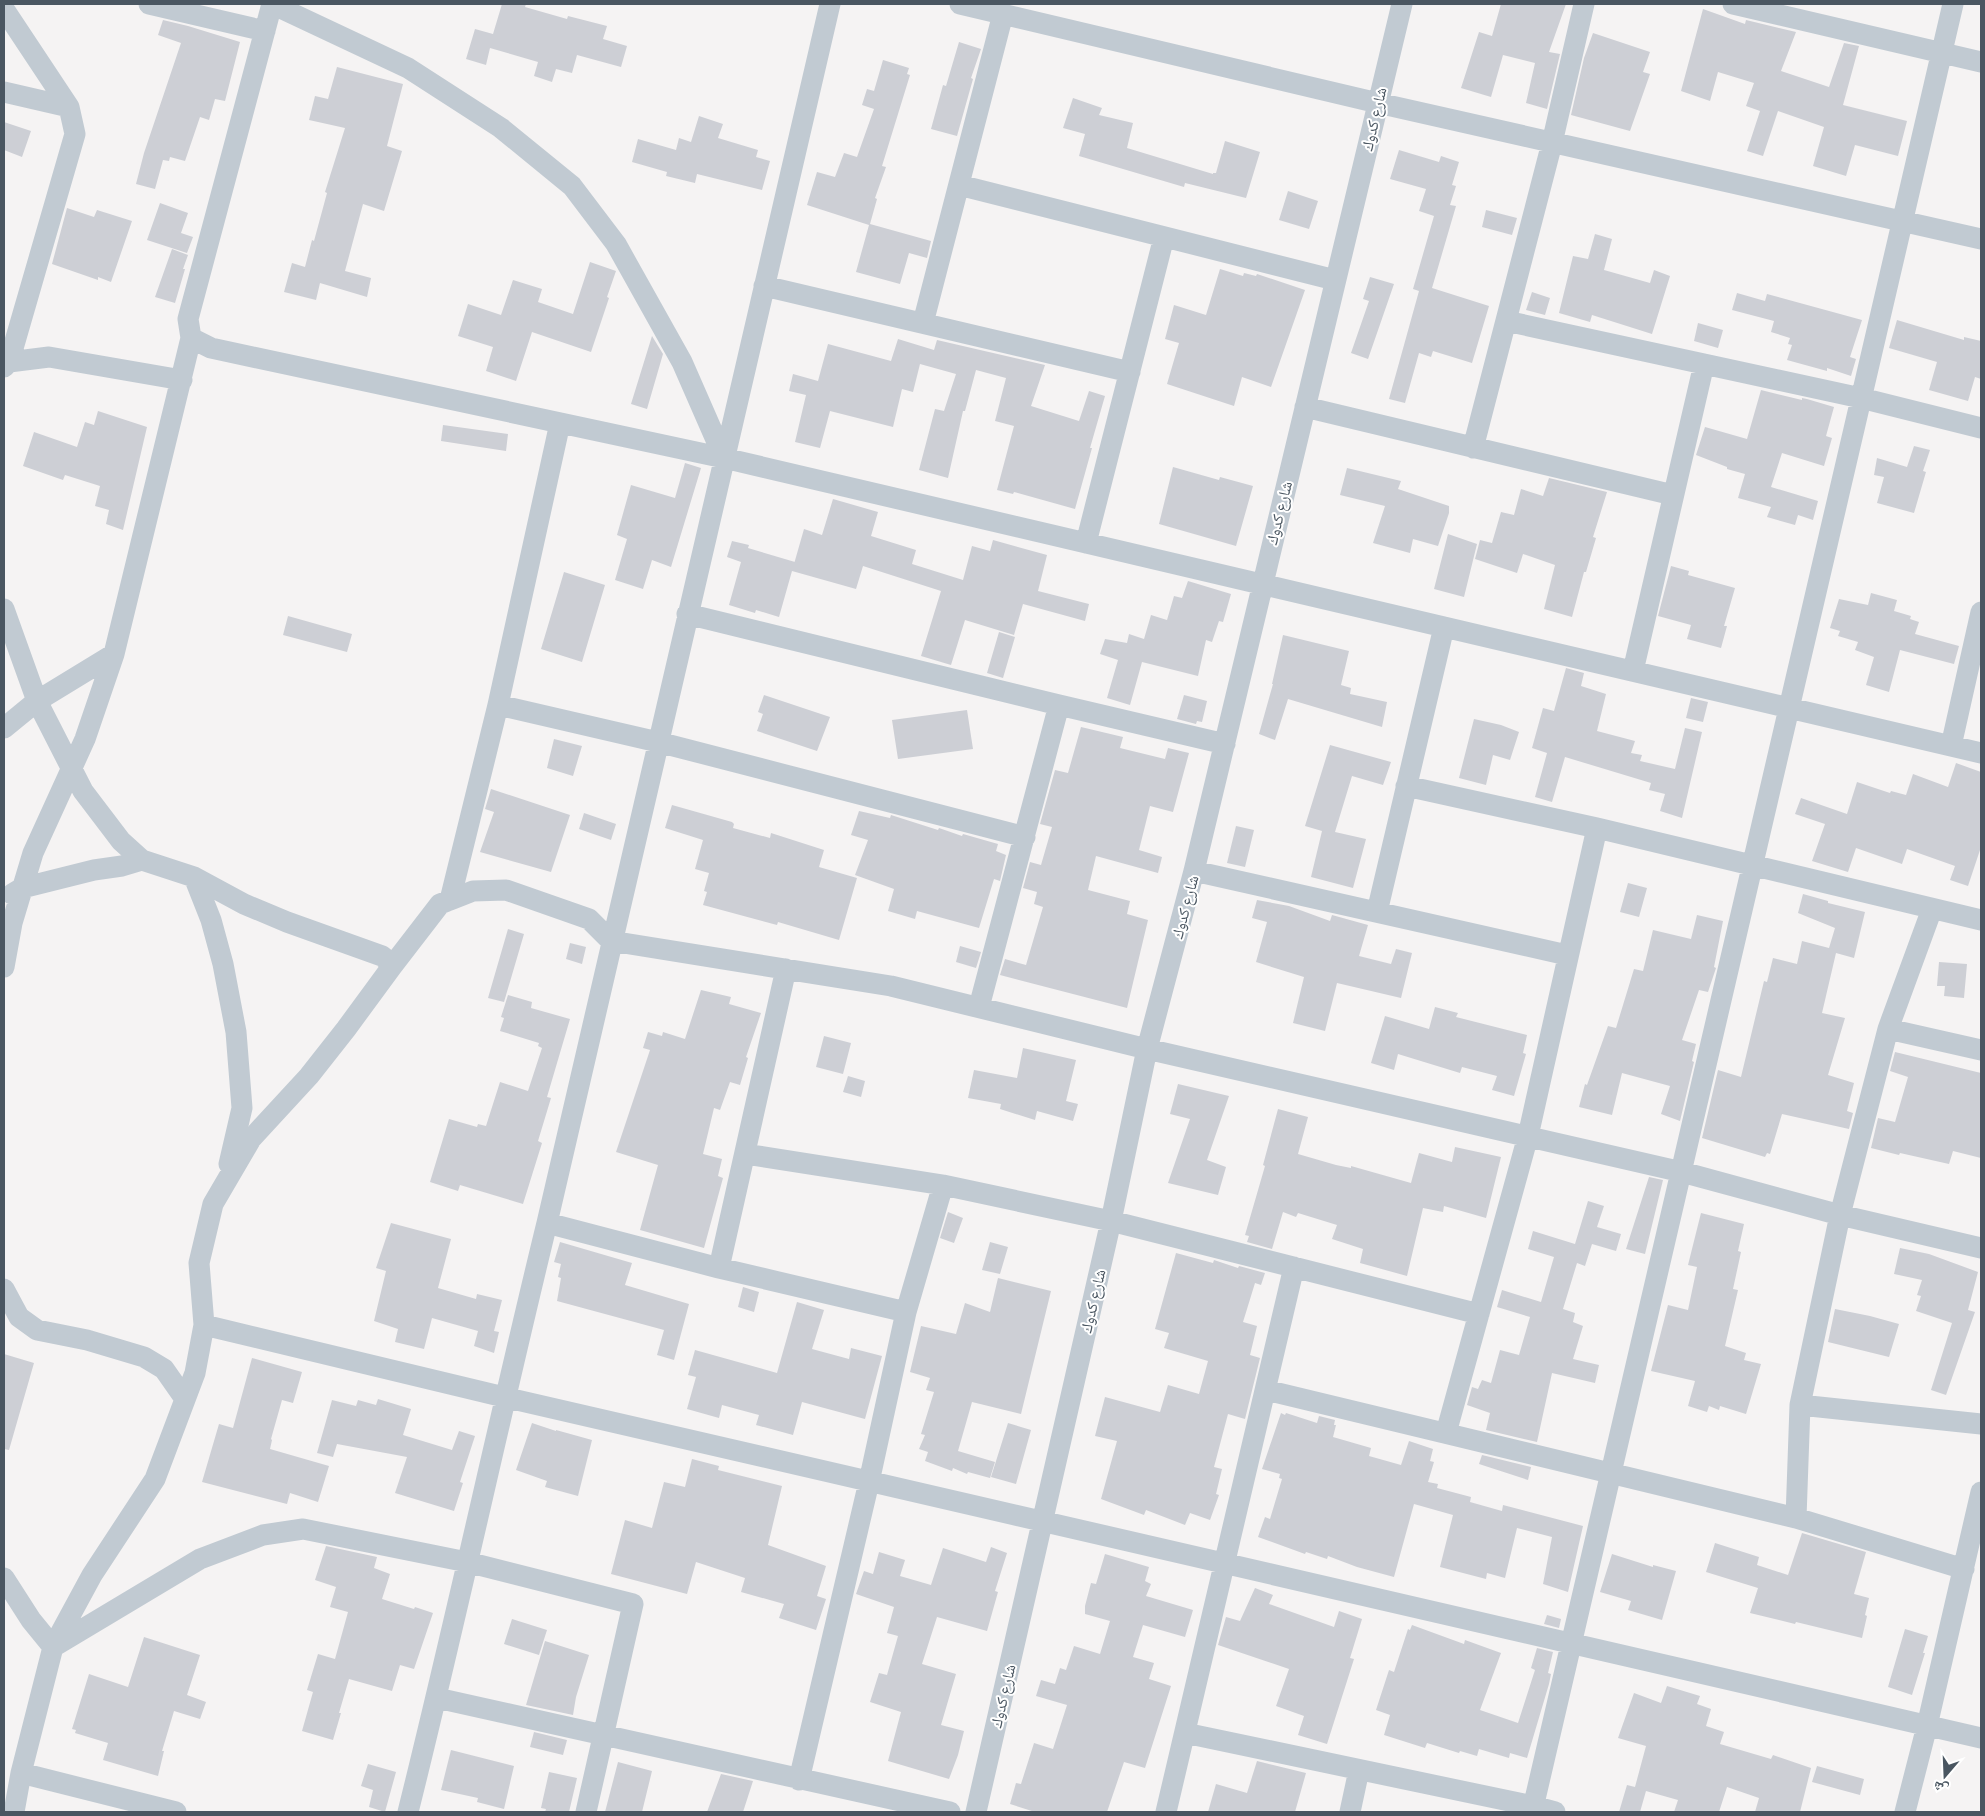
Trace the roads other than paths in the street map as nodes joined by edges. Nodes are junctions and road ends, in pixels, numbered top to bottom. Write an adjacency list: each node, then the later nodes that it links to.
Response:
1 (150, 4): 12 (street)
2 (272, 4): 12 (street); 37 (street)
3 (830, 4): 24 (street)
4 (960, 4): 11 (street)
5 (1402, 4): 16 (street, شارع كدوك)
6 (1584, 4): 18 (street)
7 (1732, 4): 10 (street)
8 (1952, 4): 13 (street)
9 (4, 10): 17 (street)
10 (1784, 10): 13 (street)
11 (1003, 14): 16 (street); 19 (street)
12 (265, 31): 27 (street)
13 (1941, 53): 14 (street); 20 (street)
14 (1981, 62)
15 (4, 92): 17 (street)
16 (1378, 104): 18 (street); 23 (street, شارع كدوك)
17 (69, 107): 29 (street)
18 (1552, 143): 20 (street); 25 (street)
19 (959, 185): 21 (street); 26 (street)
20 (1902, 222): 22 (street); 32 (street)
21 (1164, 237): 23 (street); 30 (street)
22 (1981, 240)
23 (1335, 280): 33 (street, شارع كدوك)
24 (764, 286): 26 (street); 37 (street)
25 (1506, 320): 28 (street); 36 (street)
26 (923, 324): 30 (street)
27 (192, 338): 31 (street); 34 (street)
28 (1704, 364): 32 (street); 38 (street)
29 (6, 365): 31 (street)
30 (1130, 372): 39 (street)
31 (182, 380): 45 (street)
32 (1861, 398): 35 (street); 50 (street)
33 (1305, 408): 36 (street); 40 (street, شارع كدوك)
34 (560, 423): 37 (street); 48 (street)
35 (1981, 428)
36 (1473, 448): 38 (street)
37 (724, 458): 39 (street); 43 (street)
38 (1673, 495): 46 (street)
39 (1086, 544): 40 (street)
40 (1262, 584): 44 (street); 53 (street, شارع كدوك)
41 (4, 609): 47 (street)
42 (1981, 612): 54 (street)
43 (687, 614): 49 (street); 52 (street)
44 (1444, 627): 46 (street); 57 (street)
45 (114, 654): 47 (street); 56 (street)
46 (1633, 671): 50 (street)
47 (37, 701): 51 (street); 56 (street)
48 (498, 705): 52 (street); 65 (street)
49 (1059, 706): 53 (street); 59 (street)
50 (1789, 708): 54 (street); 61 (street)
51 (4, 728)
52 (658, 742): 59 (street); 69 (street)
53 (1224, 744): 62 (street, شارع كدوك)
54 (1951, 746): 55 (street)
55 (1981, 753)
56 (72, 768): 60 (street); 64 (street)
57 (1406, 786): 58 (street); 67 (street)
58 (1597, 828): 61 (street); 70 (street)
59 (1025, 836): 74 (street)
60 (142, 860): 63 (street); 64 (street)
61 (1752, 865): 66 (street); 80 (street)
62 (1194, 871): 67 (street); 76 (street, شارع كدوك)
63 (194, 878): 71 (street); 82 (street)
64 (13, 893): 72 (street)
65 (450, 900): 69 (street); 71 (street)
66 (1932, 909): 68 (street); 75 (street)
67 (1377, 912): 70 (street)
68 (1981, 920)
69 (611, 941): 73 (street); 85 (street)
70 (1568, 955): 78 (street)
71 (393, 965): 82 (street)
72 (4, 967)
73 (786, 969): 74 (street); 79 (street)
74 (979, 1006): 76 (street)
75 (1888, 1029): 77 (street); 83 (street)
76 (1147, 1049): 78 (street); 84 (street, شارع كدوك)
77 (1981, 1050)
78 (1528, 1136): 80 (street); 91 (street)
79 (745, 1154): 81 (street); 87 (street)
80 (1682, 1172): 83 (street); 99 (street)
81 (943, 1184): 84 (street); 90 (street)
82 (213, 1204): 92 (street)
83 (1840, 1215): 86 (street); 96 (street)
84 (1112, 1221): 88 (street); 103 (street, شارع كدوك)
85 (547, 1223): 87 (street); 94 (street)
86 (1981, 1248)
87 (719, 1268): 90 (street)
88 (1294, 1268): 91 (street); 93 (street)
89 (4, 1289): 95 (street)
90 (906, 1312): 100 (street)
91 (1479, 1314): 98 (street)
92 (204, 1325): 94 (street); 95 (street)
93 (1266, 1390): 98 (street); 105 (street)
94 (504, 1397): 100 (street); 104 (street)
95 (185, 1399): 109 (street)
96 (1800, 1405): 97 (street); 102 (street)
97 (1981, 1424)
98 (1446, 1433): 99 (street)
99 (1611, 1472): 102 (street); 108 (street)
100 (870, 1482): 103 (street); 117 (street)
101 (1981, 1492): 106 (street)
102 (1796, 1518): 106 (street)
103 (1042, 1522): 105 (street); 124 (street, شارع كدوك)
104 (468, 1562): 109 (street); 110 (street); 113 (street)
105 (1225, 1564): 108 (street); 112 (street)
106 (1964, 1568): 111 (street)
107 (4, 1578): 109 (street)
108 (1571, 1644): 111 (street); 118 (street)
109 (53, 1648): 116 (street)
110 (437, 1698): 113 (street); 121 (street)
111 (1927, 1726): 114 (street); 128 (street)
112 (1185, 1733): 115 (street); 125 (street)
113 (603, 1736): 117 (street); 122 (street)
114 (1981, 1738)
115 (1359, 1770): 118 (street); 126 (street)
116 (21, 1774): 119 (street); 120 (street)
117 (799, 1780): 123 (street)
118 (1532, 1809): 127 (street)
119 (14, 1812)
120 (176, 1812)
121 (408, 1812)
122 (586, 1812)
123 (950, 1812)
124 (976, 1812)
125 (1166, 1812)
126 (1350, 1812)
127 (1555, 1812)
128 (1905, 1812)

